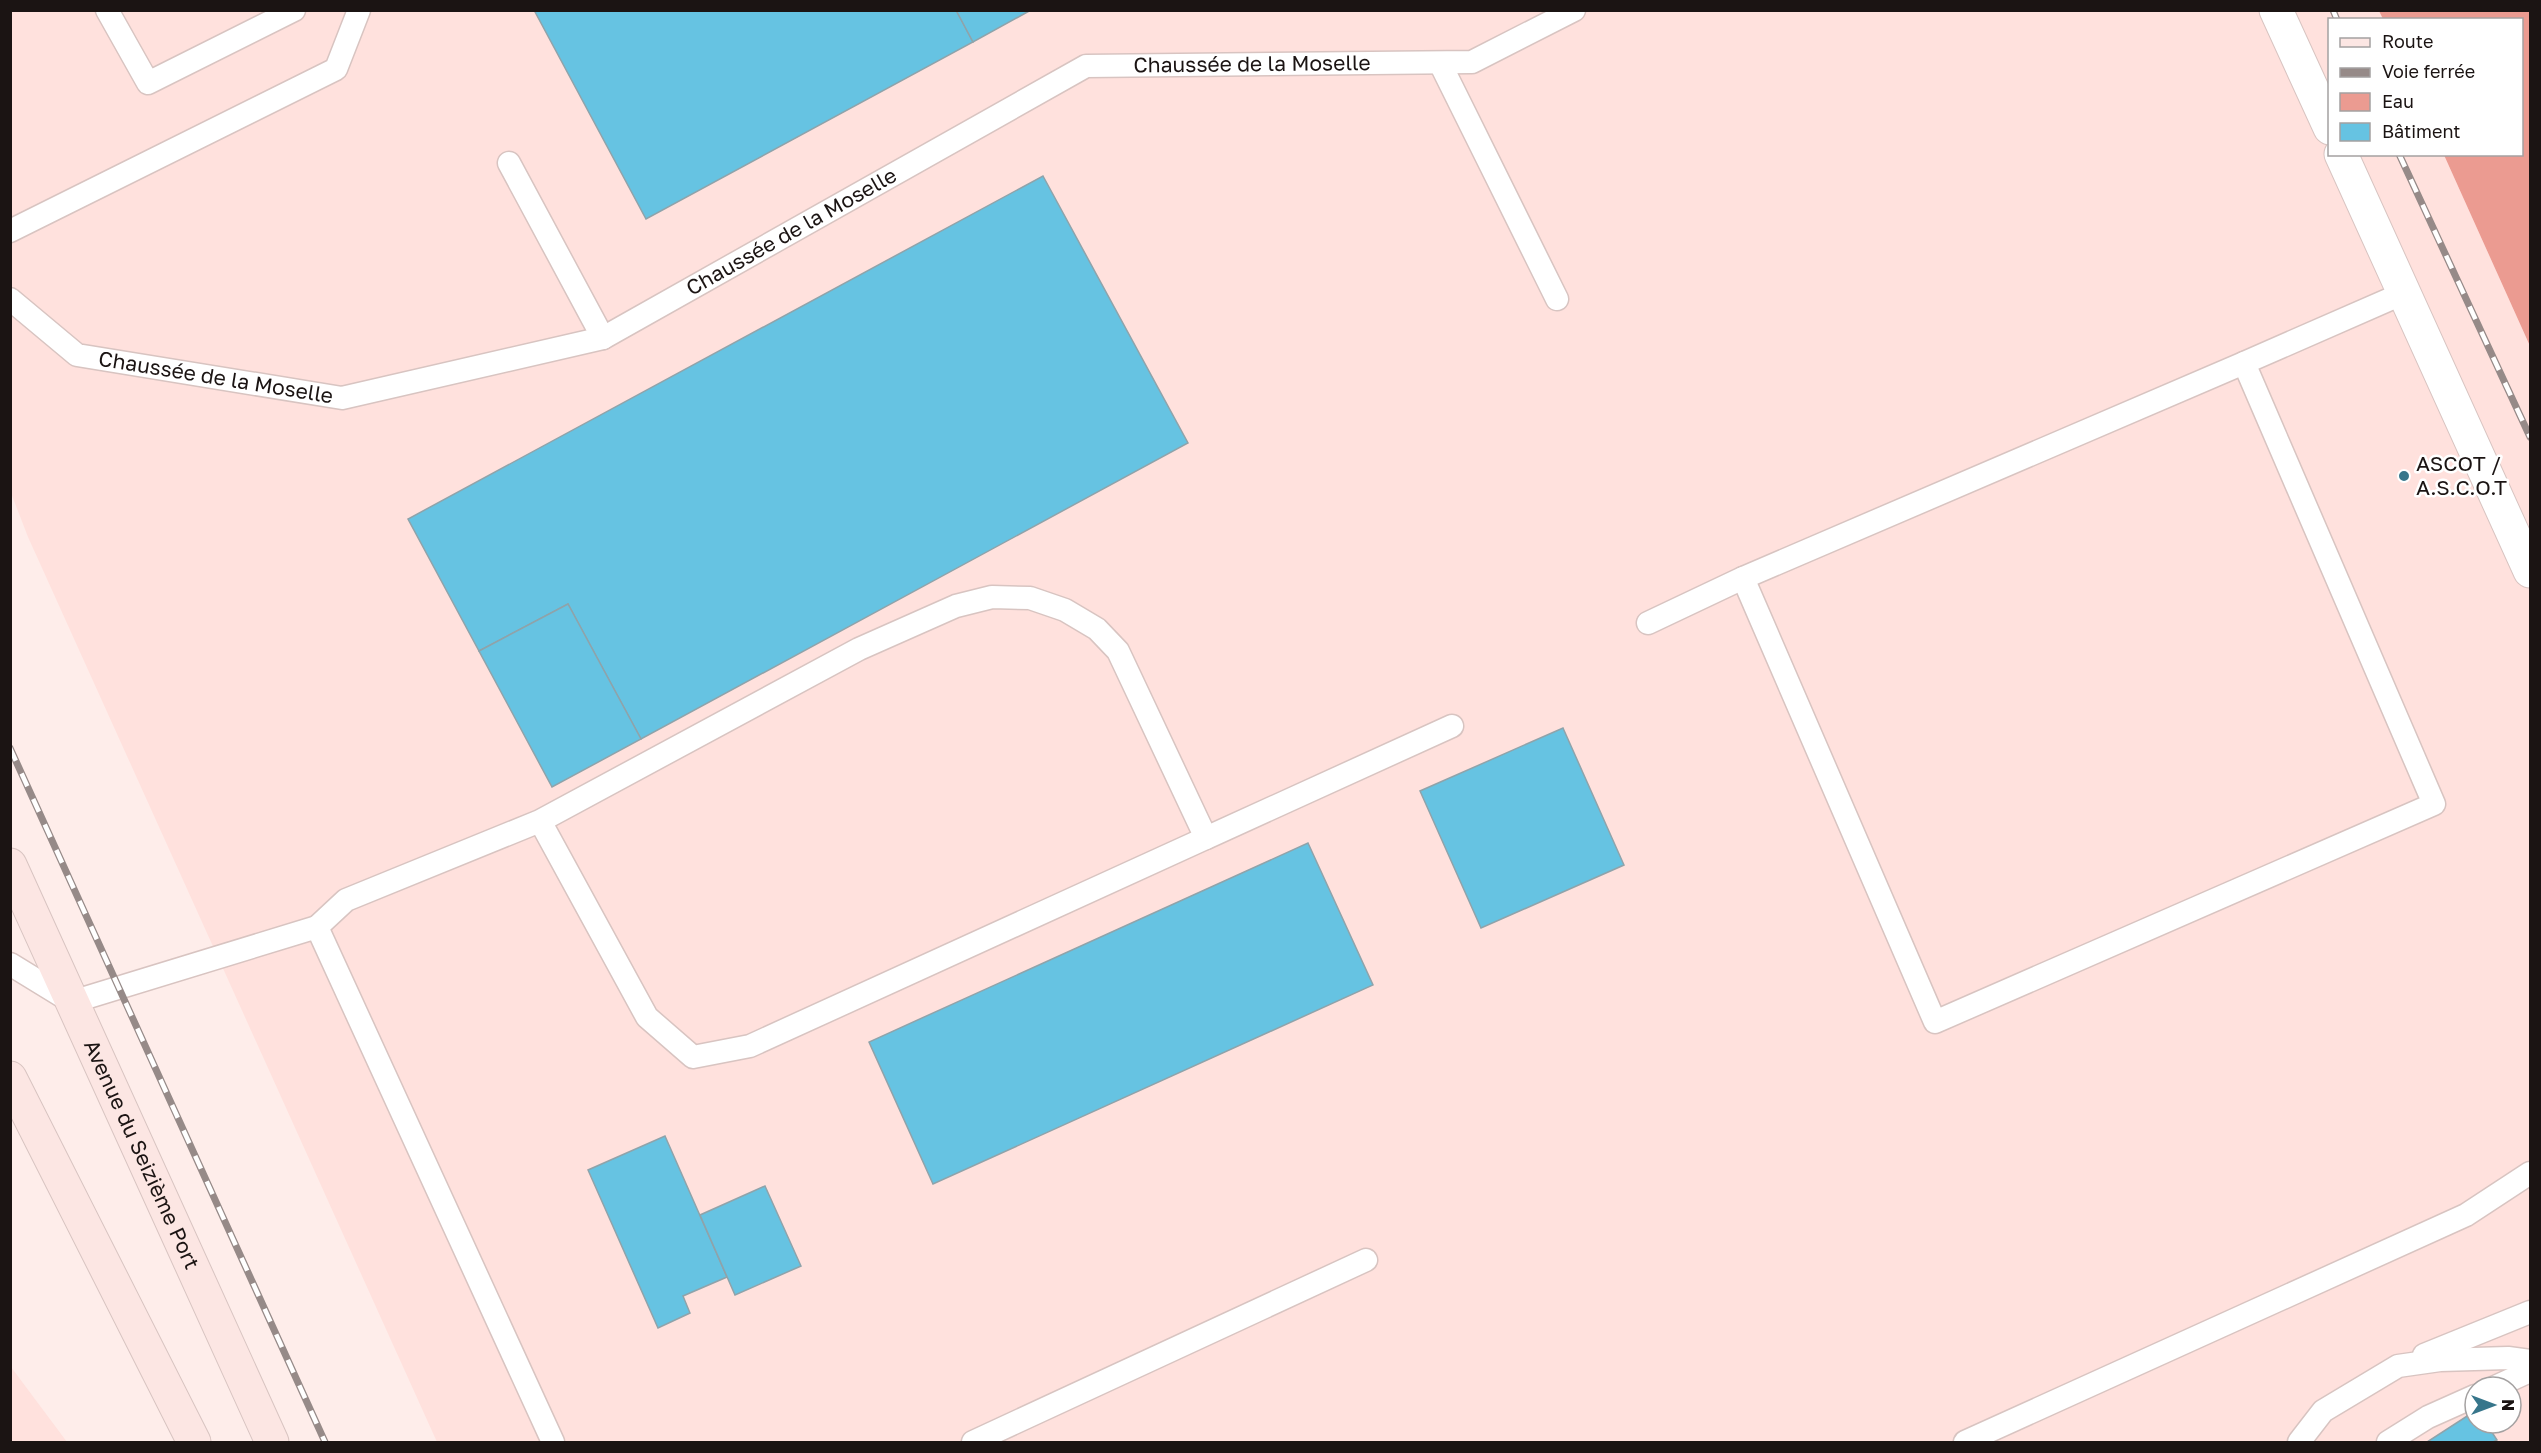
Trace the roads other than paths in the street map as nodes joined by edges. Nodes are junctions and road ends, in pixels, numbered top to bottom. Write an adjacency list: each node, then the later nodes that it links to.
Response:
1 (107, 10): 2 (lane)
2 (294, 10)
3 (359, 10): 10 (lane)
4 (1574, 10): 6 (lane, Chaussée de la Moselle)
5 (2276, 10): 7 (street)
6 (1440, 63): 13 (lane); 14 (lane, Chaussée de la Moselle)
7 (2328, 124)
8 (2343, 156): 11 (street)
9 (509, 164): 14 (lane)
10 (10, 231)
11 (2404, 293): 15 (lane); 16 (street)
12 (10, 299): 14 (lane, Chaussée de la Moselle)
13 (1557, 299)
14 (603, 338)
15 (2244, 363): 17 (lane); 17 (lane)
16 (2530, 571)
17 (1743, 578): 18 (lane)
18 (1648, 623)
19 (1452, 726): 21 (lane)
20 (540, 822): 21 (lane); 21 (lane); 23 (lane)
21 (1206, 838)
22 (10, 865): 25 (main road, Avenue du Seizième Port)
23 (317, 927): 25 (lane); 35 (lane)
24 (10, 964): 25 (lane)
25 (72, 1002): 34 (main road, Avenue du Seizième Port)
26 (10, 1078): 33 (main road)
27 (2530, 1173): 37 (lane)
28 (1366, 1260): 36 (lane)
29 (2530, 1312): 31 (lane)
30 (2530, 1361): 31 (lane)
31 (2398, 1366): 38 (lane)
32 (2463, 1402): 39 (lane)
33 (194, 1443)
34 (272, 1443)
35 (553, 1443)
36 (973, 1443)
37 (1965, 1443)
38 (2299, 1443)
39 (2388, 1443)

